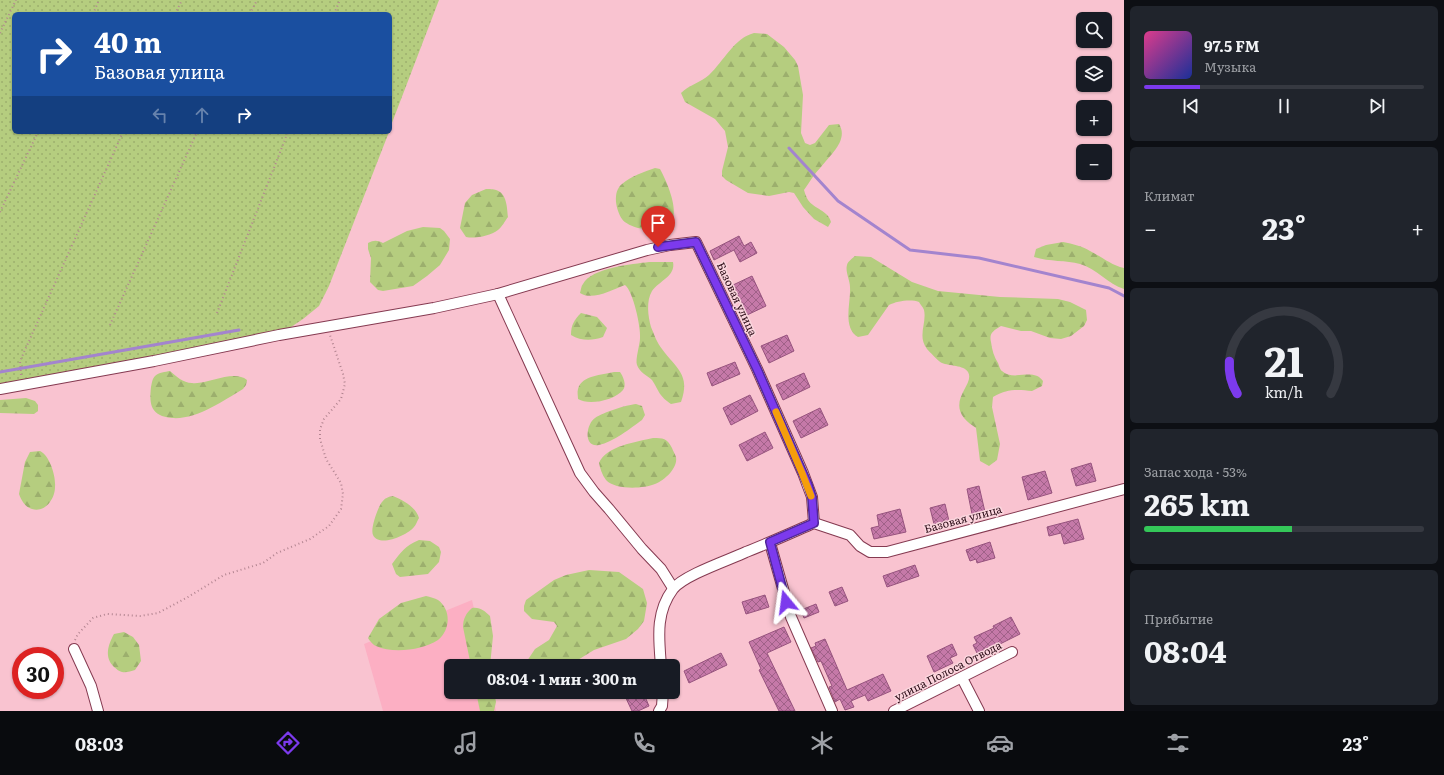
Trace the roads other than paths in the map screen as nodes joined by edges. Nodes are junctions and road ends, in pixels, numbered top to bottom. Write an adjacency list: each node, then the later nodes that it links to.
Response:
1 (498, 294): 2 (street); 4 (street, Базовая улица); 6 (street)
2 (0, 389)
3 (1124, 489): 4 (street, Базовая улица)
4 (814, 523): 5 (street)
5 (770, 542): 6 (street); 14 (street)
6 (674, 588): 9 (street)
7 (74, 649): 12 (street)
8 (1012, 652): 10 (street, улица Полоса Отвода)
9 (661, 659)
10 (962, 678): 15 (street, улица Полоса Отвода); 16 (street)
11 (662, 699): 13 (street)
12 (98, 711)
13 (659, 711)
14 (832, 711)
15 (894, 711)
16 (979, 711)

